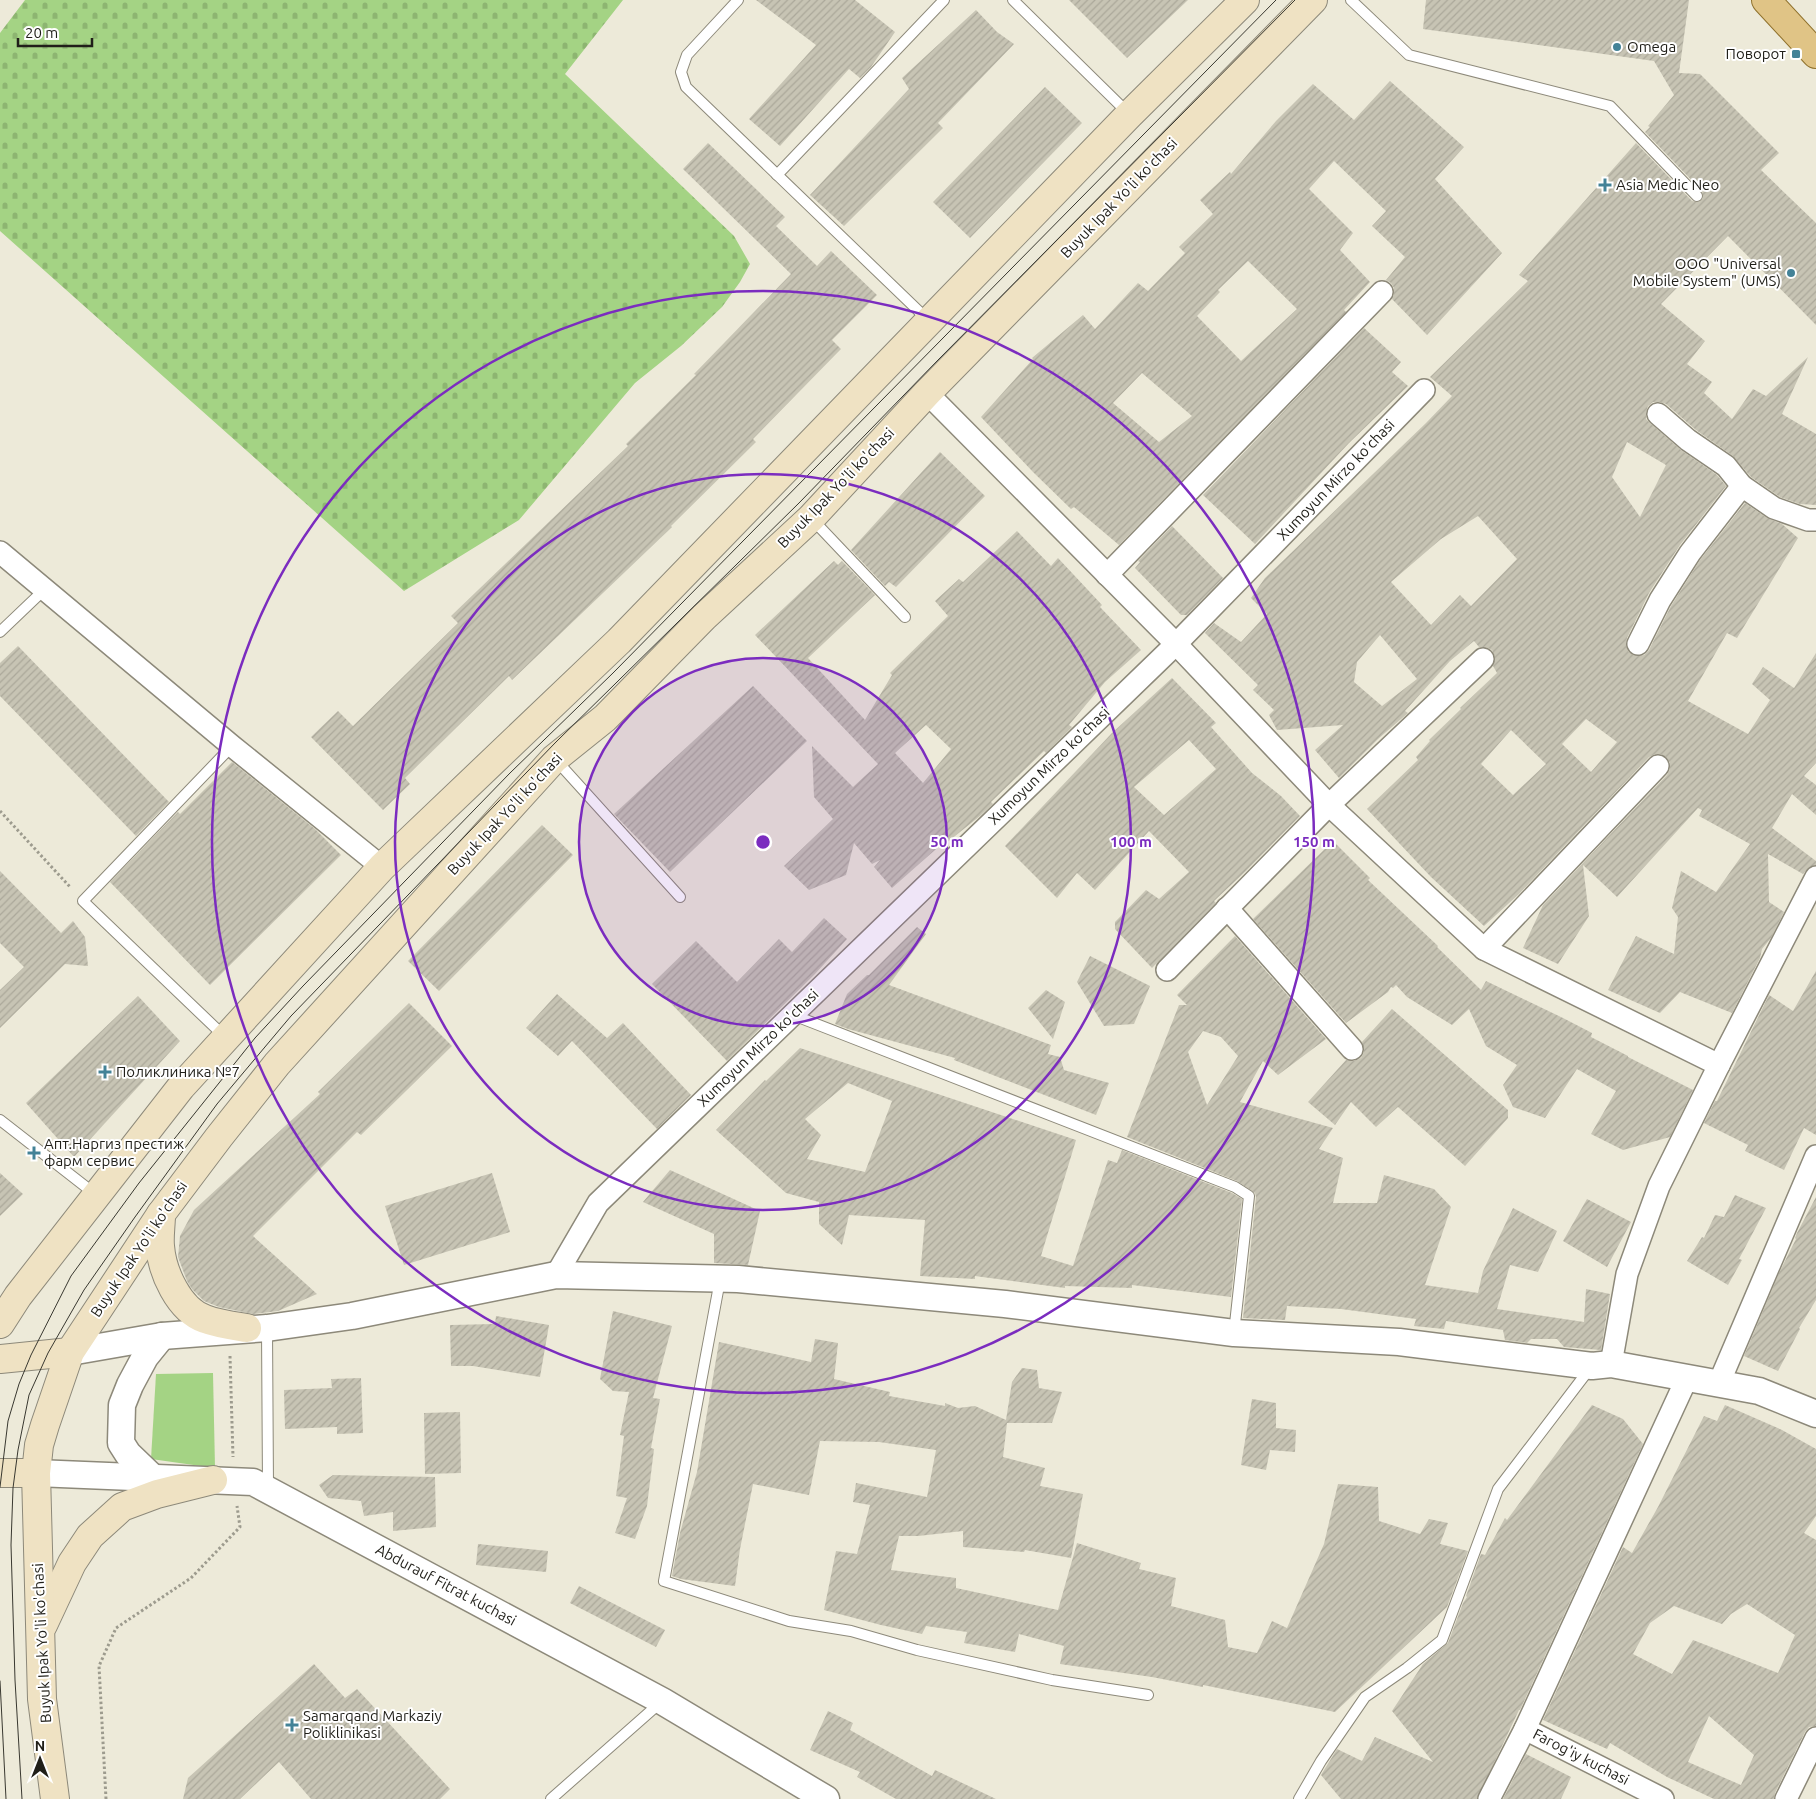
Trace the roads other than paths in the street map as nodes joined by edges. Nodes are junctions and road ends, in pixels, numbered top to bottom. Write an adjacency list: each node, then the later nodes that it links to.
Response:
1 (738, 0): 10 (lane)
2 (944, 0): 10 (lane)
3 (1013, 0): 9 (lane)
4 (1244, 0): 9 (main road)
5 (1313, 0): 15 (main road, Buyuk Ipak Yo'li ko'chasi)
6 (1351, 0): 11 (lane)
7 (1766, 0): 8 (main road)
8 (1816, 54)
9 (1130, 115): 13 (main road)
10 (777, 175): 13 (lane)
11 (1697, 196)
12 (1382, 292): 21 (street)
13 (929, 321): 32 (main road)
14 (1424, 390): 25 (street, Xumoyun Mirzo ko'chasi)
15 (927, 393): 18 (main road, Buyuk Ipak Yo'li ko'chasi); 21 (street)
16 (1658, 414): 17 (street)
17 (1742, 486): 19 (street); 26 (street)
18 (811, 518): 23 (lane); 29 (main road, Buyuk Ipak Yo'li ko'chasi)
19 (1816, 520)
20 (0, 552): 22 (street)
21 (1107, 575): 25 (street)
22 (44, 589): 24 (lane); 28 (street)
23 (905, 617)
24 (0, 632)
25 (1176, 644): 31 (street); 38 (street, Xumoyun Mirzo ko'chasi)
26 (1638, 644)
27 (1483, 659): 31 (street)
28 (232, 746): 32 (street); 39 (lane)
29 (554, 759): 34 (lane); 45 (main road, Buyuk Ipak Yo'li ko'chasi)
30 (1658, 766): 36 (street)
31 (1329, 805): 35 (street); 36 (street)
32 (382, 867): 39 (main road)
33 (1816, 877): 41 (street)
34 (680, 897)
35 (1227, 908): 37 (street); 40 (street)
36 (1484, 949): 41 (street)
37 (1167, 970)
38 (793, 1015): 47 (street, Xumoyun Mirzo ko'chasi); 52 (lane)
39 (226, 1037): 44 (main road)
40 (1352, 1049)
41 (1719, 1065): 56 (street)
42 (0, 1120): 44 (lane)
43 (1816, 1156): 58 (street)
44 (96, 1195): 46 (main road)
45 (161, 1214): 51 (main road); 54 (main road, Buyuk Ipak Yo'li ko'chasi)
46 (50, 1255): 49 (main road); 50 (main road)
47 (556, 1275): 48 (street); 51 (street)
48 (720, 1278): 52 (street); 66 (lane)
49 (0, 1288)
50 (0, 1324)
51 (248, 1329): 53 (street); 64 (lane)
52 (1234, 1333): 56 (street)
53 (162, 1336): 54 (street); 62 (street)
54 (70, 1352): 55 (main road); 61 (main road, Buyuk Ipak Yo'li ko'chasi)
55 (0, 1359)
56 (1602, 1365): 57 (street); 73 (lane)
57 (1688, 1378): 58 (street); 68 (street)
58 (1719, 1383): 59 (street)
59 (1816, 1414)
60 (0, 1473): 61 (main road)
61 (36, 1473): 62 (street, Abdurauf Fitrat kuchasi); 65 (main road, Buyuk Ipak Yo'li ko'chasi)
62 (153, 1478): 63 (street, Abdurauf Fitrat kuchasi)
63 (224, 1481): 64 (street, Abdurauf Fitrat kuchasi); 65 (main road)
64 (268, 1490): 67 (street, Abdurauf Fitrat kuchasi)
65 (40, 1631): 70 (main road, Buyuk Ipak Yo'li ko'chasi)
66 (1148, 1695)
67 (662, 1701): 71 (lane); 72 (street, Abdurauf Fitrat kuchasi)
68 (1525, 1729): 74 (street); 75 (street, Farog'iy kuchasi)
69 (1816, 1738): 76 (street)
70 (55, 1799)
71 (551, 1799)
72 (826, 1799)
73 (1299, 1799)
74 (1489, 1799)
75 (1663, 1799)
76 (1786, 1799)

